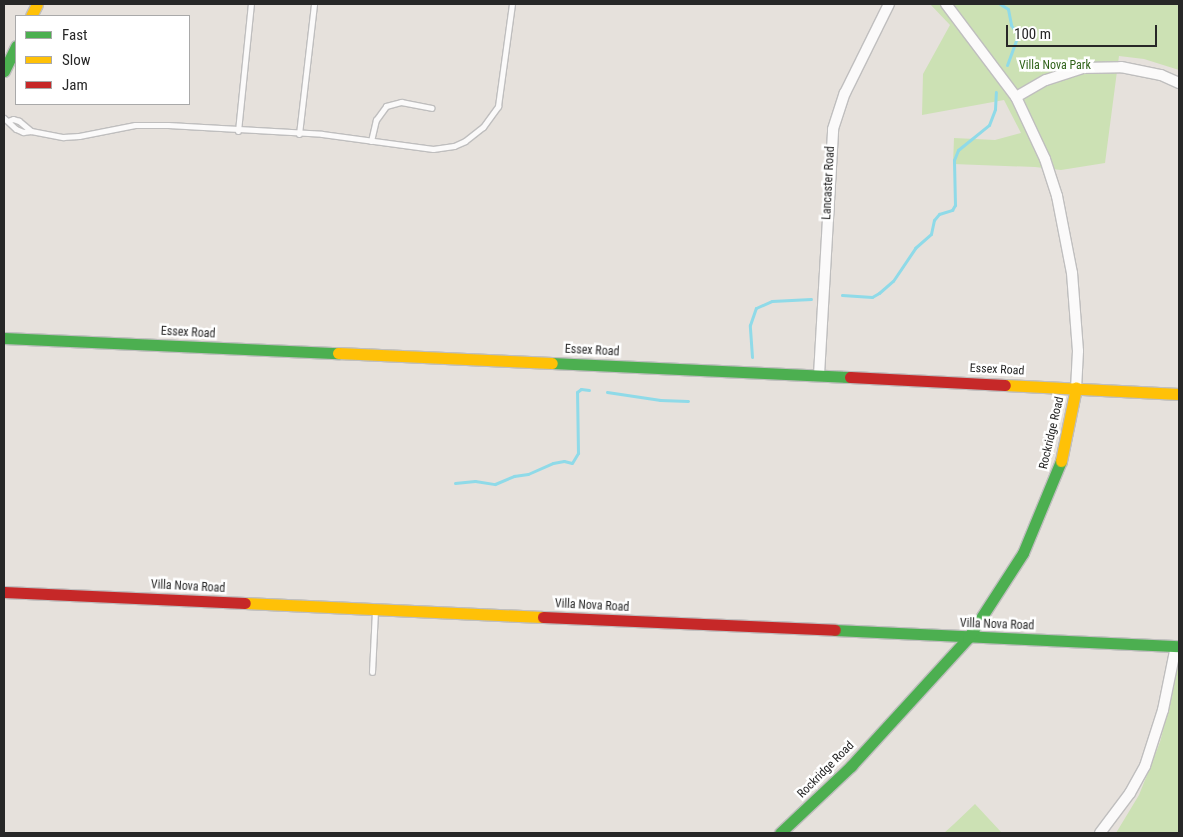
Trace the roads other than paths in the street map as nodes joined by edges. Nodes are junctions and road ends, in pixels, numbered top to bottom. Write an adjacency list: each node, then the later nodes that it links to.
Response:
1 (251, 4): 13 (lane)
2 (314, 4): 14 (lane)
3 (512, 4): 15 (lane)
4 (889, 4): 17 (street, Lancaster Road)
5 (946, 4): 9 (street, Rockridge Road)
6 (15, 48): 7 (street)
7 (4, 71)
8 (1179, 83): 9 (street)
9 (1016, 97): 18 (street, Rockridge Road)
10 (430, 108): 15 (lane)
11 (6, 119): 12 (lane); 12 (lane)
12 (31, 131): 13 (lane)
13 (238, 131): 14 (lane)
14 (299, 134): 15 (lane)
15 (372, 141)
16 (4, 338): 17 (street, Essex Road)
17 (819, 375): 18 (street, Essex Road)
18 (1076, 388): 19 (street, Essex Road); 22 (street, Rockridge Road)
19 (1179, 394)
20 (4, 592): 21 (street, Villa Nova Road)
21 (375, 610): 22 (street, Villa Nova Road); 24 (lane)
22 (968, 638): 23 (street, Villa Nova Road); 25 (street, Rockridge Road)
23 (1177, 646): 26 (street)
24 (372, 672)
25 (780, 833)
26 (1100, 833)

